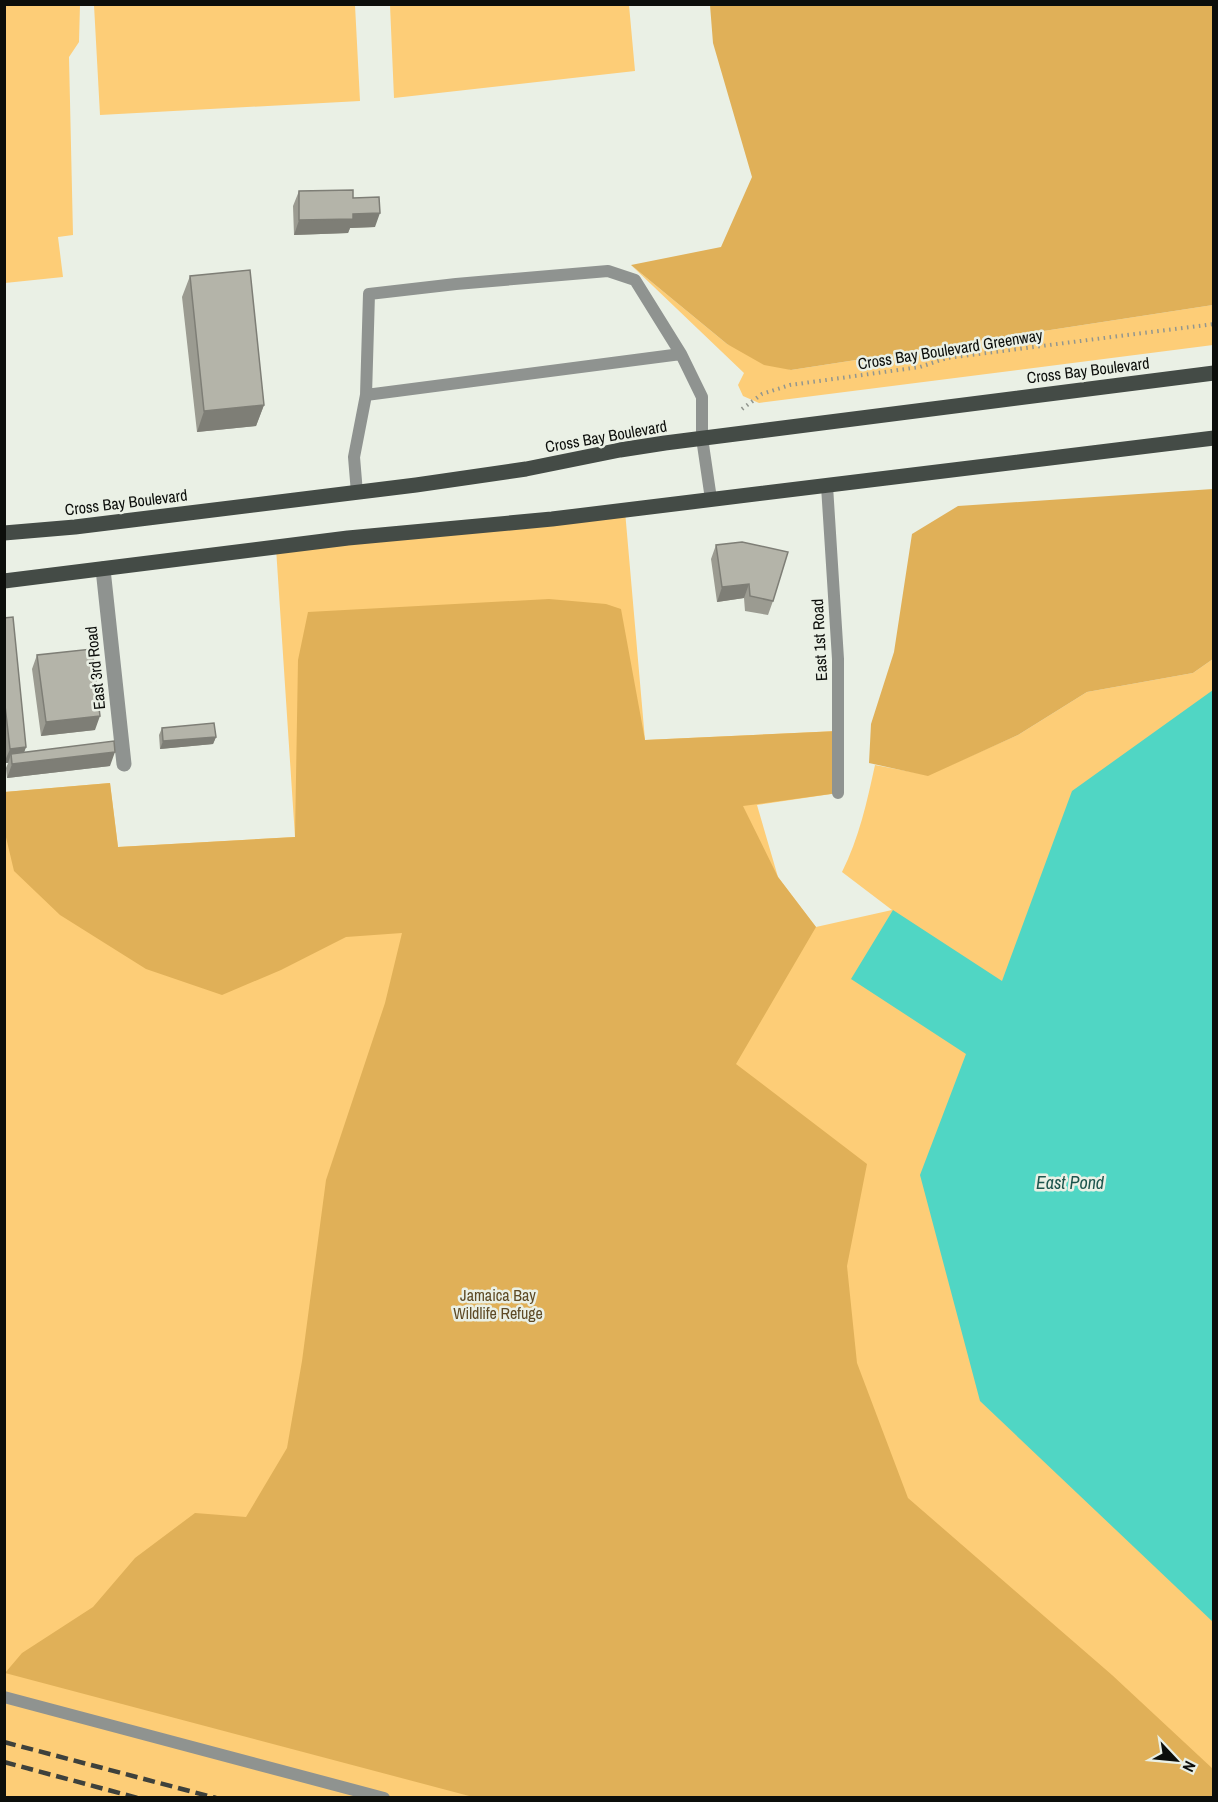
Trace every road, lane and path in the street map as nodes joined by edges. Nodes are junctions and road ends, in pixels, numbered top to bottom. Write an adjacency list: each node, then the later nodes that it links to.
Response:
1 (1214, 324): 4 (path, Cross Bay Boulevard Greenway)
2 (681, 354): 5 (lane); 5 (lane); 6 (lane)
3 (1214, 373): 6 (main road, Cross Bay Boulevard)
4 (762, 394)
5 (366, 395): 9 (lane)
6 (702, 438): 9 (main road, Cross Bay Boulevard); 10 (lane)
7 (1214, 438): 8 (main road)
8 (827, 486): 10 (main road); 15 (lane, East 1st Road)
9 (357, 493): 11 (main road, Cross Bay Boulevard)
10 (711, 499): 12 (main road)
11 (4, 533)
12 (103, 569): 13 (main road); 14 (street, East 3rd Road)
13 (4, 581)
14 (124, 764)
15 (838, 793)
16 (4, 1697): 17 (lane)
17 (384, 1797)

